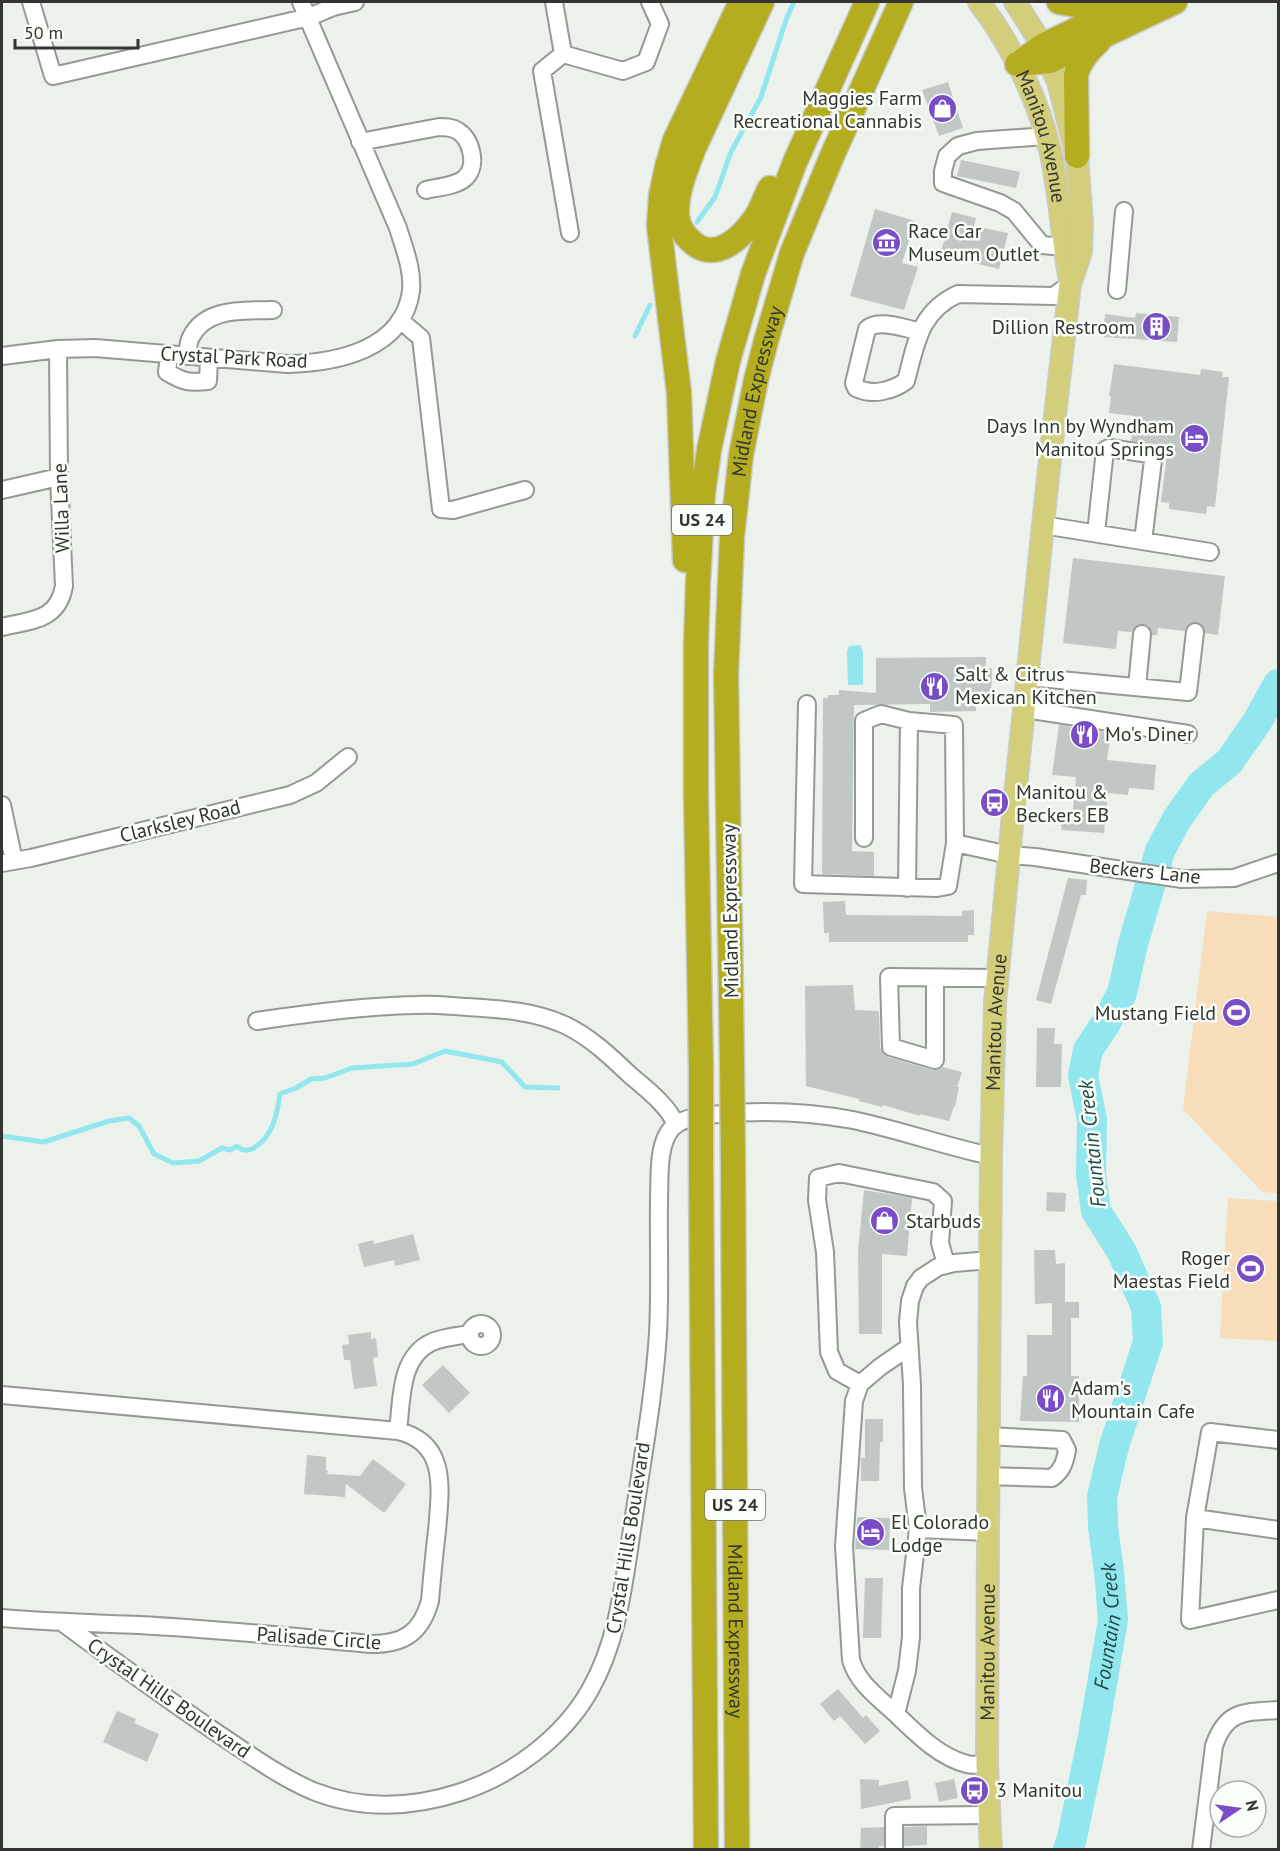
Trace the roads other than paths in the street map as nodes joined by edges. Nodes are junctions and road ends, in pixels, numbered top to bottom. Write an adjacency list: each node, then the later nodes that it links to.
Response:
1 (31, 2): 14 (street)
2 (355, 2): 14 (street)
3 (554, 2): 17 (street)
4 (650, 2): 17 (street)
5 (741, 2): 54 (highway)
6 (762, 2): 16 (highway)
7 (867, 2): 16 (highway, Midland Expressway / US 24)
8 (901, 2): 90 (highway, Midland Expressway / US 24, bridge)
9 (979, 2): 19 (main road, Manitou Avenue)
10 (1015, 2): 18 (main road, Manitou Avenue)
11 (1059, 2): 13 (highway)
12 (1175, 2): 15 (highway)
13 (1129, 4): 18 (highway)
14 (305, 9): 21 (street, Crystal Park Road)
15 (1107, 35): 18 (highway); 22 (highway)
16 (847, 49): 54 (highway, Midland Expressway / US 24)
17 (564, 54): 25 (street)
18 (1046, 54): 19 (highway); 22 (main road, Manitou Avenue)
19 (1017, 64): 20 (main road, Manitou Avenue)
20 (1046, 136): 26 (main road, Manitou Avenue); 26 (street)
21 (360, 142): 23 (street); 30 (street, Crystal Park Road)
22 (1077, 156): 27 (main road, Manitou Avenue)
23 (426, 190)
24 (1124, 211): 28 (street)
25 (570, 232)
26 (1064, 247): 27 (main road, Manitou Avenue)
27 (1070, 284): 31 (street); 40 (main road, Manitou Avenue)
28 (1117, 290)
29 (273, 310): 35 (street)
30 (400, 320): 36 (street, Crystal Park Road); 39 (street)
31 (919, 331): 31 (street)
32 (58, 349): 33 (street, Crystal Park Road); 34 (street, Crystal Park Road); 37 (street, Willa Lane)
33 (169, 354): 35 (street, Crystal Park Road); 36 (street)
34 (2, 356)
35 (187, 356): 36 (street, Crystal Park Road)
36 (209, 358)
37 (59, 477): 38 (street); 44 (street, Willa Lane)
38 (2, 490)
39 (525, 490)
40 (1043, 525): 41 (street); 47 (main road, Manitou Avenue)
41 (1096, 533): 42 (street); 42 (street)
42 (1143, 541): 43 (street)
43 (1210, 552)
44 (2, 627)
45 (1195, 632): 48 (street)
46 (1142, 634): 48 (street)
47 (1028, 677): 48 (street); 50 (main road, Manitou Avenue)
48 (1137, 687)
49 (807, 705): 61 (street)
50 (1024, 709): 52 (street); 58 (main road, Manitou Avenue)
51 (909, 721): 56 (street); 57 (street); 61 (street)
52 (1188, 734)
53 (348, 757): 59 (street, Clarksley Road)
54 (696, 797): 89 (highway, Midland Expressway / US 24, bridge)
55 (2, 805): 59 (street)
56 (864, 838)
57 (955, 843): 58 (street, Beckers Lane); 61 (street)
58 (1009, 855): 60 (street, Beckers Lane); 63 (main road, Manitou Avenue)
59 (8, 862)
60 (1278, 863)
61 (907, 888)
62 (935, 978): 62 (street); 63 (street)
63 (997, 978): 66 (main road, Manitou Avenue)
64 (257, 1021): 65 (street)
65 (676, 1125): 66 (street); 83 (street, Crystal Hills Boulevard)
66 (991, 1156): 67 (main road, Manitou Avenue)
67 (990, 1260): 68 (street); 74 (main road, Manitou Avenue)
68 (946, 1264): 70 (street); 71 (street)
69 (470, 1334): 73 (street)
70 (909, 1347): 71 (street); 78 (street)
71 (860, 1384): 86 (street)
72 (2, 1395): 73 (street, Palisade Circle)
73 (398, 1431): 84 (street, Palisade Circle)
74 (988, 1436): 76 (main road, Manitou Avenue); 76 (street)
75 (1278, 1440): 77 (street)
76 (988, 1476): 80 (main road, Manitou Avenue)
77 (1194, 1518): 79 (street); 81 (street)
78 (918, 1529): 80 (street); 86 (street)
79 (1278, 1530)
80 (988, 1532): 87 (main road, Manitou Avenue)
81 (1278, 1600)
82 (2, 1618): 83 (street, Crystal Hills Boulevard)
83 (63, 1623): 84 (street, Crystal Hills Boulevard)
84 (138, 1625)
85 (1278, 1710): 93 (street)
86 (896, 1714): 87 (street)
87 (987, 1764): 88 (main road, Manitou Avenue)
88 (988, 1815): 91 (street); 92 (main road, Manitou Avenue)
89 (706, 1850)
90 (737, 1850)
91 (894, 1850)
92 (991, 1850)
93 (1201, 1850)

